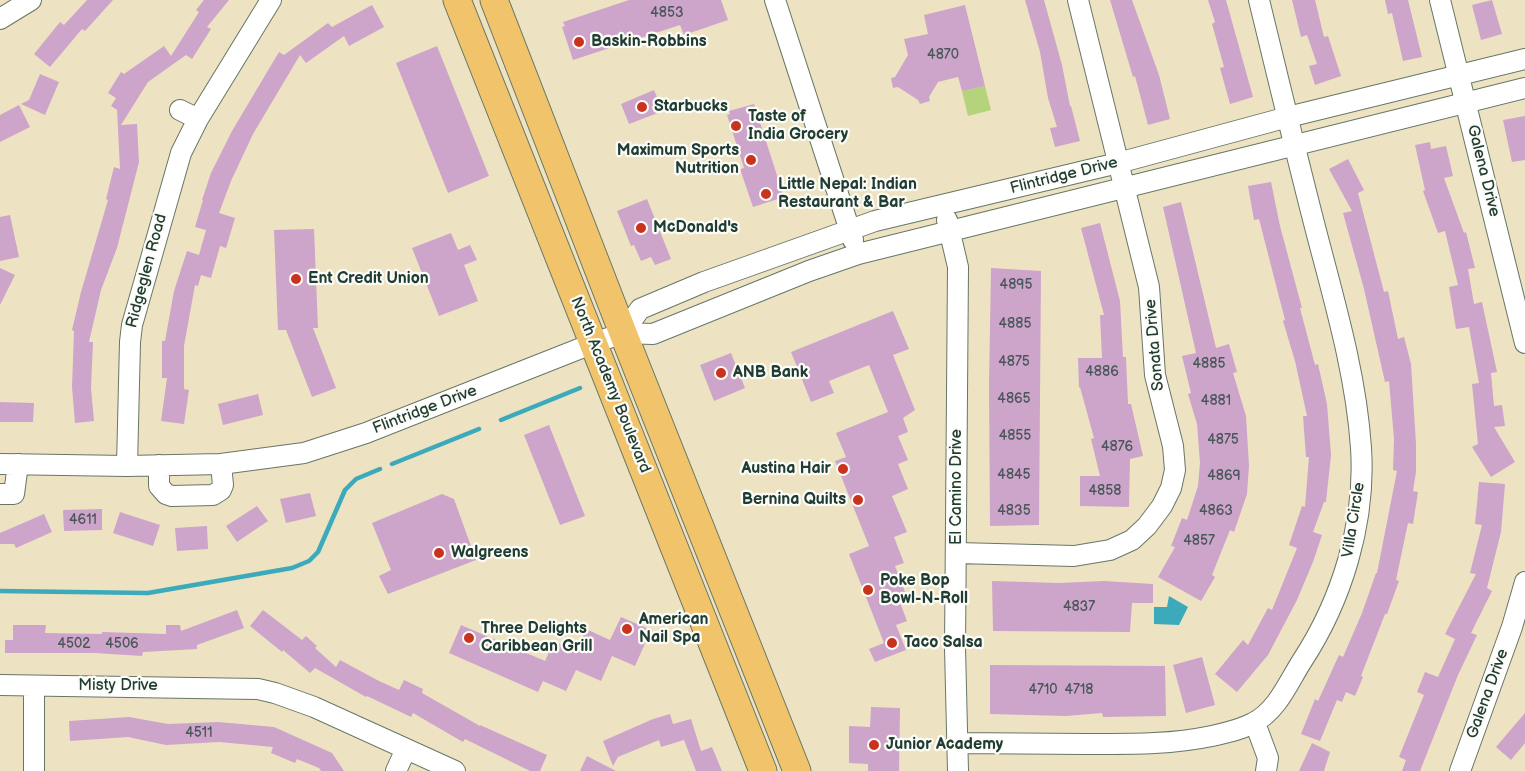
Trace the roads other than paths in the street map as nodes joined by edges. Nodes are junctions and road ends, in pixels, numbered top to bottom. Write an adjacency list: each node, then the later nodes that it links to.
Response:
1 (32, 0): 9 (street)
2 (270, 0): 16 (street, Ridgeglen Road)
3 (457, 0): 27 (highway, North Academy Boulevard)
4 (494, 0): 26 (highway, North Academy Boulevard)
5 (775, 0): 21 (street)
6 (1078, 0): 18 (street, Sonata Drive)
7 (1259, 0): 15 (street, Villa Circle)
8 (1440, 0): 11 (street, Galena Drive)
9 (0, 19)
10 (1525, 59): 11 (street, Flintridge Drive)
11 (1459, 76): 13 (street, Galena Drive); 15 (street, Flintridge Drive)
12 (1525, 88): 13 (street, Flintridge Drive)
13 (1466, 103): 17 (street, Flintridge Drive); 28 (street, Galena Drive)
14 (180, 110): 16 (street)
15 (1288, 117): 17 (street, Villa Circle); 18 (street, Flintridge Drive)
16 (198, 119): 32 (street, Ridgeglen Road)
17 (1294, 146): 19 (street, Flintridge Drive); 38 (street, Villa Circle)
18 (1118, 162): 19 (street, Sonata Drive); 20 (street, Flintridge Drive)
19 (1124, 189): 22 (street, Flintridge Drive); 34 (street, Sonata Drive)
20 (944, 206): 21 (street, Flintridge Drive); 22 (street, El Camino Drive)
21 (850, 230): 23 (street); 24 (street, Flintridge Drive)
22 (950, 231): 23 (street, Flintridge Drive); 34 (street, El Camino Drive)
23 (858, 254): 25 (street, Flintridge Drive)
24 (762, 262): 25 (street); 26 (street, Flintridge Drive)
25 (771, 287): 26 (street, Flintridge Drive)
26 (623, 333): 27 (street, Flintridge Drive); 45 (highway, North Academy Boulevard)
27 (594, 343): 30 (street, Flintridge Drive); 44 (highway, North Academy Boulevard)
28 (1525, 343)
29 (9, 464): 32 (street, Flintridge Drive); 33 (street, Flintridge Drive)
30 (221, 464): 31 (street, Flintridge Drive); 31 (street)
31 (159, 465): 32 (street, Flintridge Drive)
32 (127, 466)
33 (0, 494)
34 (957, 553): 39 (street, El Camino Drive)
35 (1525, 582): 48 (street, Galena Drive)
36 (0, 685): 37 (street, Misty Drive)
37 (34, 686): 40 (street, Misty Drive); 41 (street)
38 (1255, 723): 39 (street, Villa Circle); 47 (street)
39 (956, 743): 46 (street, El Camino Drive)
40 (406, 748): 42 (street); 43 (street, Misty Drive)
41 (34, 771)
42 (396, 771)
43 (455, 771)
44 (764, 771)
45 (797, 771)
46 (957, 771)
47 (1266, 771)
48 (1460, 771)

